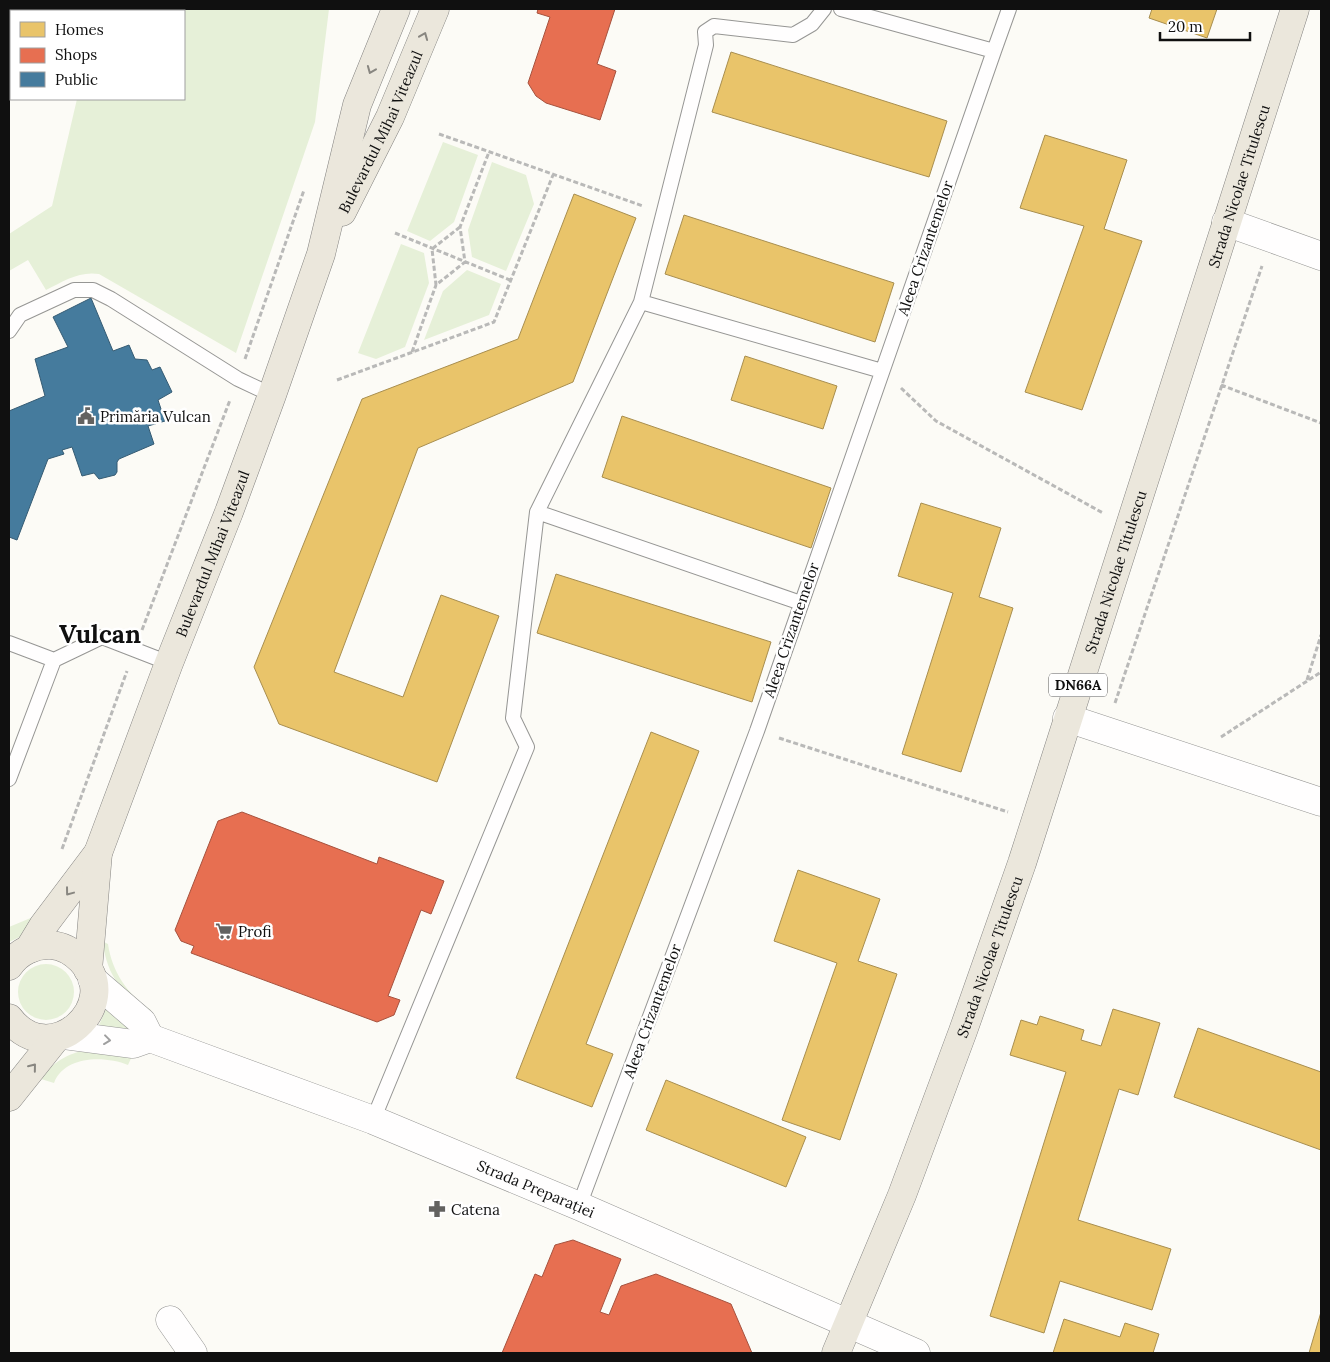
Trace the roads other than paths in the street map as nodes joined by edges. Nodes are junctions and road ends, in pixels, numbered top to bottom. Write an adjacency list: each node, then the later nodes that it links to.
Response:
1 (396, 9): 9 (main road, Bulevardul Mihai Viteazul, one-way to 9)
2 (435, 9): 9 (main road, Bulevardul Mihai Viteazul, one-way to 2)
3 (824, 9): 11 (lane)
4 (841, 9): 7 (lane)
5 (1009, 9): 7 (lane, Aleea Crizantemelor)
6 (1295, 9): 8 (main road, Strada Nicolae Titulescu / DN66A)
7 (994, 51): 13 (lane, Aleea Crizantemelor)
8 (1226, 222): 10 (street); 20 (main road, Strada Nicolae Titulescu / DN66A)
9 (321, 254): 14 (main road, Bulevardul Mihai Viteazul)
10 (1321, 256)
11 (641, 302): 13 (lane); 15 (lane)
12 (9, 331): 14 (lane)
13 (882, 371): 16 (lane, Aleea Crizantemelor)
14 (272, 395): 19 (main road, Bulevardul Mihai Viteazul)
15 (537, 512): 16 (lane); 30 (lane)
16 (801, 602): 31 (lane, Aleea Crizantemelor)
17 (9, 643): 18 (lane)
18 (54, 660): 19 (lane); 21 (lane)
19 (168, 663): 23 (main road, Bulevardul Mihai Viteazul)
20 (1067, 718): 22 (street); 33 (main road, Strada Nicolae Titulescu / DN66A)
21 (9, 779)
22 (1321, 802)
23 (98, 853): 24 (main road, Bulevardul Mihai Viteazul, one-way to 24); 25 (main road, Bulevardul Mihai Viteazul)
24 (17, 955): 25 (main road)
25 (90, 974): 27 (main road, Bulevardul Mihai Viteazul); 28 (street)
26 (9, 1018): 27 (main road)
27 (60, 1036): 28 (street, one-way to 28); 29 (main road, one-way to 27)
28 (150, 1038): 30 (street, Strada Preparației)
29 (9, 1097)
30 (373, 1120): 31 (street, Strada Preparației)
31 (579, 1206): 33 (street, Strada Preparației)
32 (170, 1320): 34 (street)
33 (849, 1324): 35 (main road, Strada Nicolae Titulescu / DN66A); 36 (street, Strada Preparației)
34 (193, 1353)
35 (836, 1353)
36 (916, 1353)

